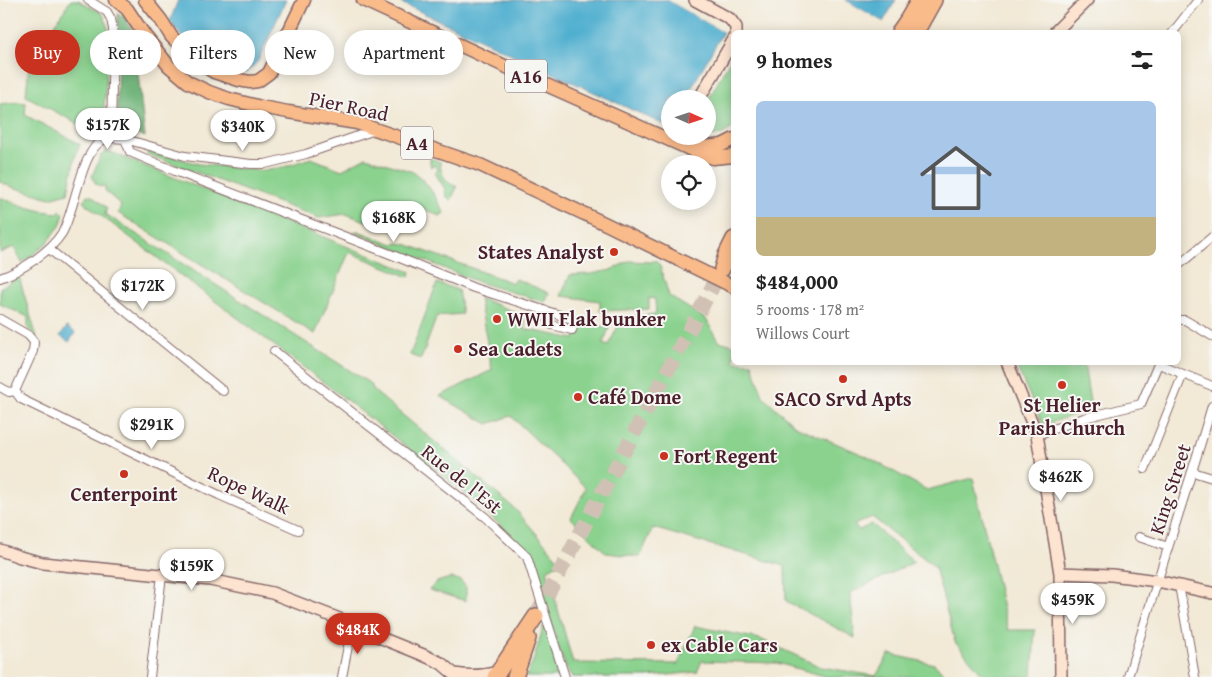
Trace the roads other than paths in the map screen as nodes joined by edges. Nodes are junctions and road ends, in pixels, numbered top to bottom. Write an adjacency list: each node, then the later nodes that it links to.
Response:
1 (88, 0): 20 (street)
2 (116, 0): 18 (main road, Pier Road / A4)
3 (144, 0): 4 (main road)
4 (304, 0)
5 (363, 0): 19 (main road, A16)
6 (694, 0): 11 (main road)
7 (919, 0): 12 (highway)
8 (934, 0): 13 (highway)
9 (1087, 0): 14 (main road)
10 (1198, 0): 15 (street)
11 (736, 30)
12 (900, 30)
13 (917, 30)
14 (1057, 30)
15 (1176, 30)
16 (731, 44): 17 (main road)
17 (704, 90)
18 (377, 129): 21 (street); 32 (main road, Pier Road / A4)
19 (661, 133)
20 (110, 138): 21 (street); 28 (street)
21 (125, 138): 33 (street)
22 (731, 141): 24 (main road)
23 (687, 145): 25 (main road)
24 (716, 145)
25 (731, 156)
26 (1212, 237): 30 (street)
27 (731, 246): 29 (highway)
28 (48, 249): 31 (street); 45 (street)
29 (731, 258)
30 (1181, 263)
31 (0, 278)
32 (731, 286)
33 (541, 309)
34 (0, 320): 44 (street)
35 (1181, 320): 36 (street)
36 (1212, 336)
37 (274, 350): 66 (street, Rue de l'Est)
38 (1008, 365): 47 (main road)
39 (1158, 365): 47 (street)
40 (1163, 365): 41 (street)
41 (1183, 374): 42 (street); 48 (street)
42 (1212, 386)
43 (0, 387): 44 (street, Rope Walk)
44 (15, 391): 51 (street, Rope Walk)
45 (223, 391)
46 (1212, 406): 49 (street, King Street)
47 (1037, 435): 55 (main road)
48 (1145, 469)
49 (1193, 472): 50 (street); 53 (street, King Street)
50 (1212, 478)
51 (298, 530)
52 (1139, 537): 53 (street)
53 (1168, 547): 57 (street, King Street)
54 (0, 550): 56 (main road)
55 (1060, 573): 57 (main road); 67 (main road)
56 (162, 575): 60 (main road); 63 (street)
57 (1157, 581): 58 (main road); 68 (street, King Street)
58 (1179, 585): 59 (main road); 69 (street)
59 (1212, 593)
60 (359, 628): 62 (main road); 64 (street)
61 (497, 675): 62 (main road); 65 (highway)
62 (454, 676)
63 (150, 677)
64 (342, 677)
65 (515, 677)
66 (565, 677)
67 (1061, 677)
68 (1128, 677)
69 (1195, 677)

